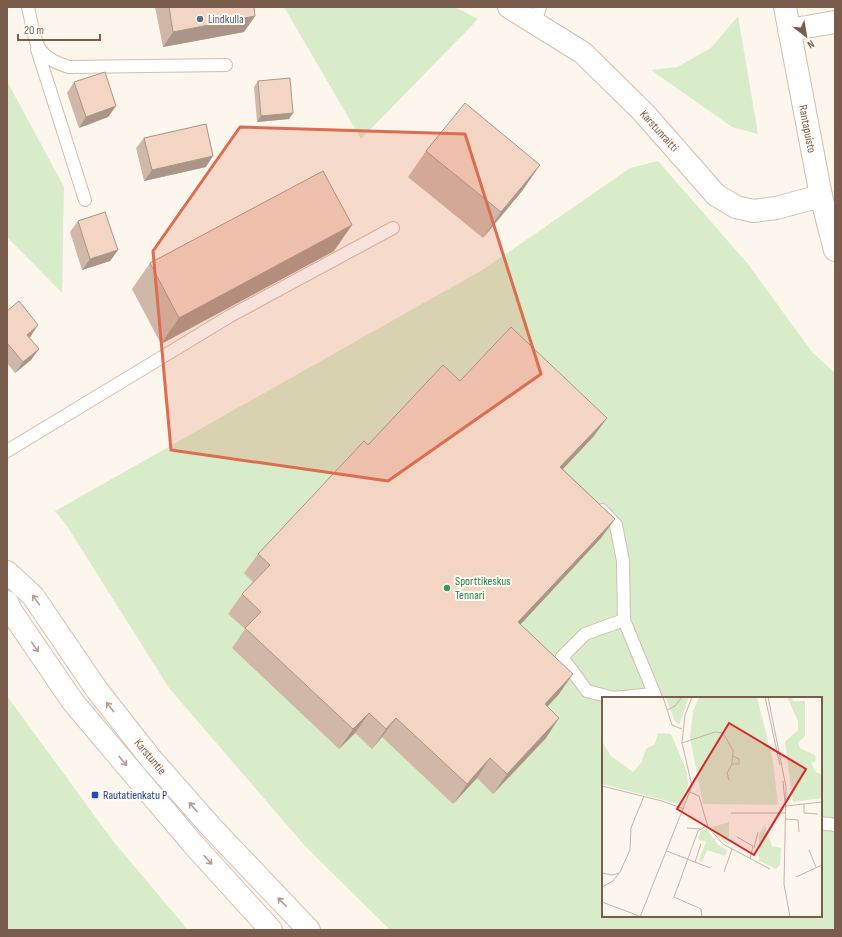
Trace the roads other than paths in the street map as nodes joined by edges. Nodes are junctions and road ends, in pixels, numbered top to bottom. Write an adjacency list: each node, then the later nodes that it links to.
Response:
1 (28, 7): 7 (lane)
2 (509, 7): 4 (main road, Karstunraitti)
3 (785, 7): 6 (main road, Rantapuisto)
4 (538, 15): 9 (main road, Karstunraitti)
5 (835, 22): 6 (main road)
6 (789, 30): 9 (main road, Rantapuisto)
7 (38, 49): 8 (lane); 10 (lane)
8 (226, 66)
9 (821, 196): 12 (main road, Rantapuisto)
10 (85, 200)
11 (393, 228): 13 (lane)
12 (835, 250)
13 (7, 451)
14 (596, 503): 17 (lane)
15 (7, 572): 24 (main road, Karstuntie, one-way to 15)
16 (7, 602): 23 (main road, Karstuntie, one-way to 23)
17 (624, 620): 18 (lane); 19 (lane)
18 (655, 696): 20 (lane)
19 (610, 697)
20 (634, 697)
21 (822, 823): 22 (lane)
22 (835, 825)
23 (271, 930)
24 (309, 930)

